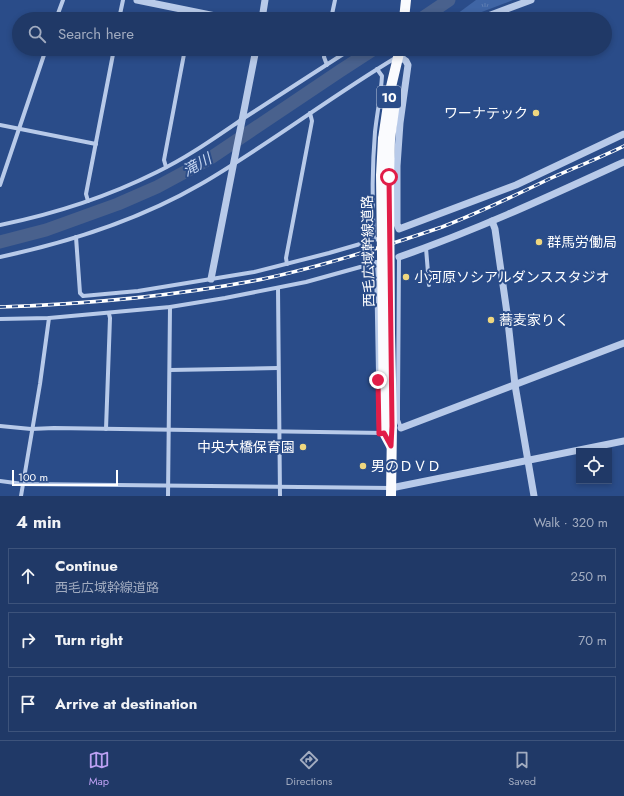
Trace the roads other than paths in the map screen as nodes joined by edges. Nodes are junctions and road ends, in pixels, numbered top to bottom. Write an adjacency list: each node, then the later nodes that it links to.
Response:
1 (63, 0): 8 (street)
2 (123, 0): 9 (street)
3 (137, 0): 10 (street)
4 (265, 0): 11 (street)
5 (335, 0): 12 (street)
6 (406, 0): 13 (main road)
7 (531, 0): 14 (street)
8 (59, 12)
9 (121, 12)
10 (180, 12)
11 (263, 12)
12 (332, 12)
13 (403, 12)
14 (499, 12)
15 (44, 56): 29 (street)
16 (113, 56): 31 (street)
17 (184, 56): 34 (street)
18 (255, 56): 27 (street)
19 (324, 56): 24 (street)
20 (340, 56): 24 (street)
21 (394, 56): 25 (street)
22 (398, 56): 54 (main road, 西毛広域幹線道路 / 10, bridge)
23 (402, 56): 39 (street)
24 (327, 64): 27 (street)
25 (376, 69): 26 (street); 41 (street)
26 (310, 113): 33 (street); 46 (street)
27 (242, 122): 33 (street); 34 (street)
28 (0, 124): 29 (street)
29 (19, 129): 31 (street); 35 (street)
30 (624, 134): 39 (street)
31 (96, 144): 36 (street)
32 (624, 162): 37 (street)
33 (234, 164): 40 (street); 47 (street)
34 (166, 167): 36 (street)
35 (0, 185)
36 (88, 201): 38 (street)
37 (492, 222): 42 (street); 58 (street)
38 (0, 225)
39 (400, 229): 41 (street)
40 (76, 238): 43 (street); 47 (street)
41 (374, 240): 46 (street)
42 (426, 248): 44 (street); 48 (street)
43 (0, 257)
44 (400, 257): 45 (street); 60 (street)
45 (376, 262): 49 (street); 65 (street)
46 (287, 264): 47 (street)
47 (211, 279)
48 (430, 284)
49 (278, 288): 50 (street); 56 (street)
50 (170, 307): 51 (street); 57 (street)
51 (109, 314): 52 (street); 62 (street)
52 (49, 318): 53 (street); 61 (street)
53 (0, 319)
54 (387, 333): 65 (main road, 西毛広域幹線道路 / 10); 67 (main road, 西毛広域幹線道路 / 10)
55 (624, 343): 58 (street)
56 (278, 368): 57 (street); 64 (street)
57 (170, 370): 63 (street)
58 (515, 385): 60 (street); 68 (street)
59 (0, 426): 61 (street)
60 (401, 428)
61 (31, 429): 62 (street); 70 (street)
62 (106, 429): 63 (street)
63 (168, 430): 64 (street); 71 (street)
64 (278, 432): 65 (street); 72 (street)
65 (382, 433): 67 (main road, 西毛広域幹線道路 / 10)
66 (624, 441): 68 (street)
67 (391, 446): 73 (main road, 西毛広域幹線道路 / 10)
68 (528, 461): 73 (street); 77 (street)
69 (0, 481): 70 (street)
70 (23, 484): 71 (street); 74 (street)
71 (168, 486): 72 (street); 75 (street)
72 (280, 487): 73 (street); 76 (street)
73 (391, 492)
74 (21, 496)
75 (168, 496)
76 (280, 496)
77 (534, 496)

